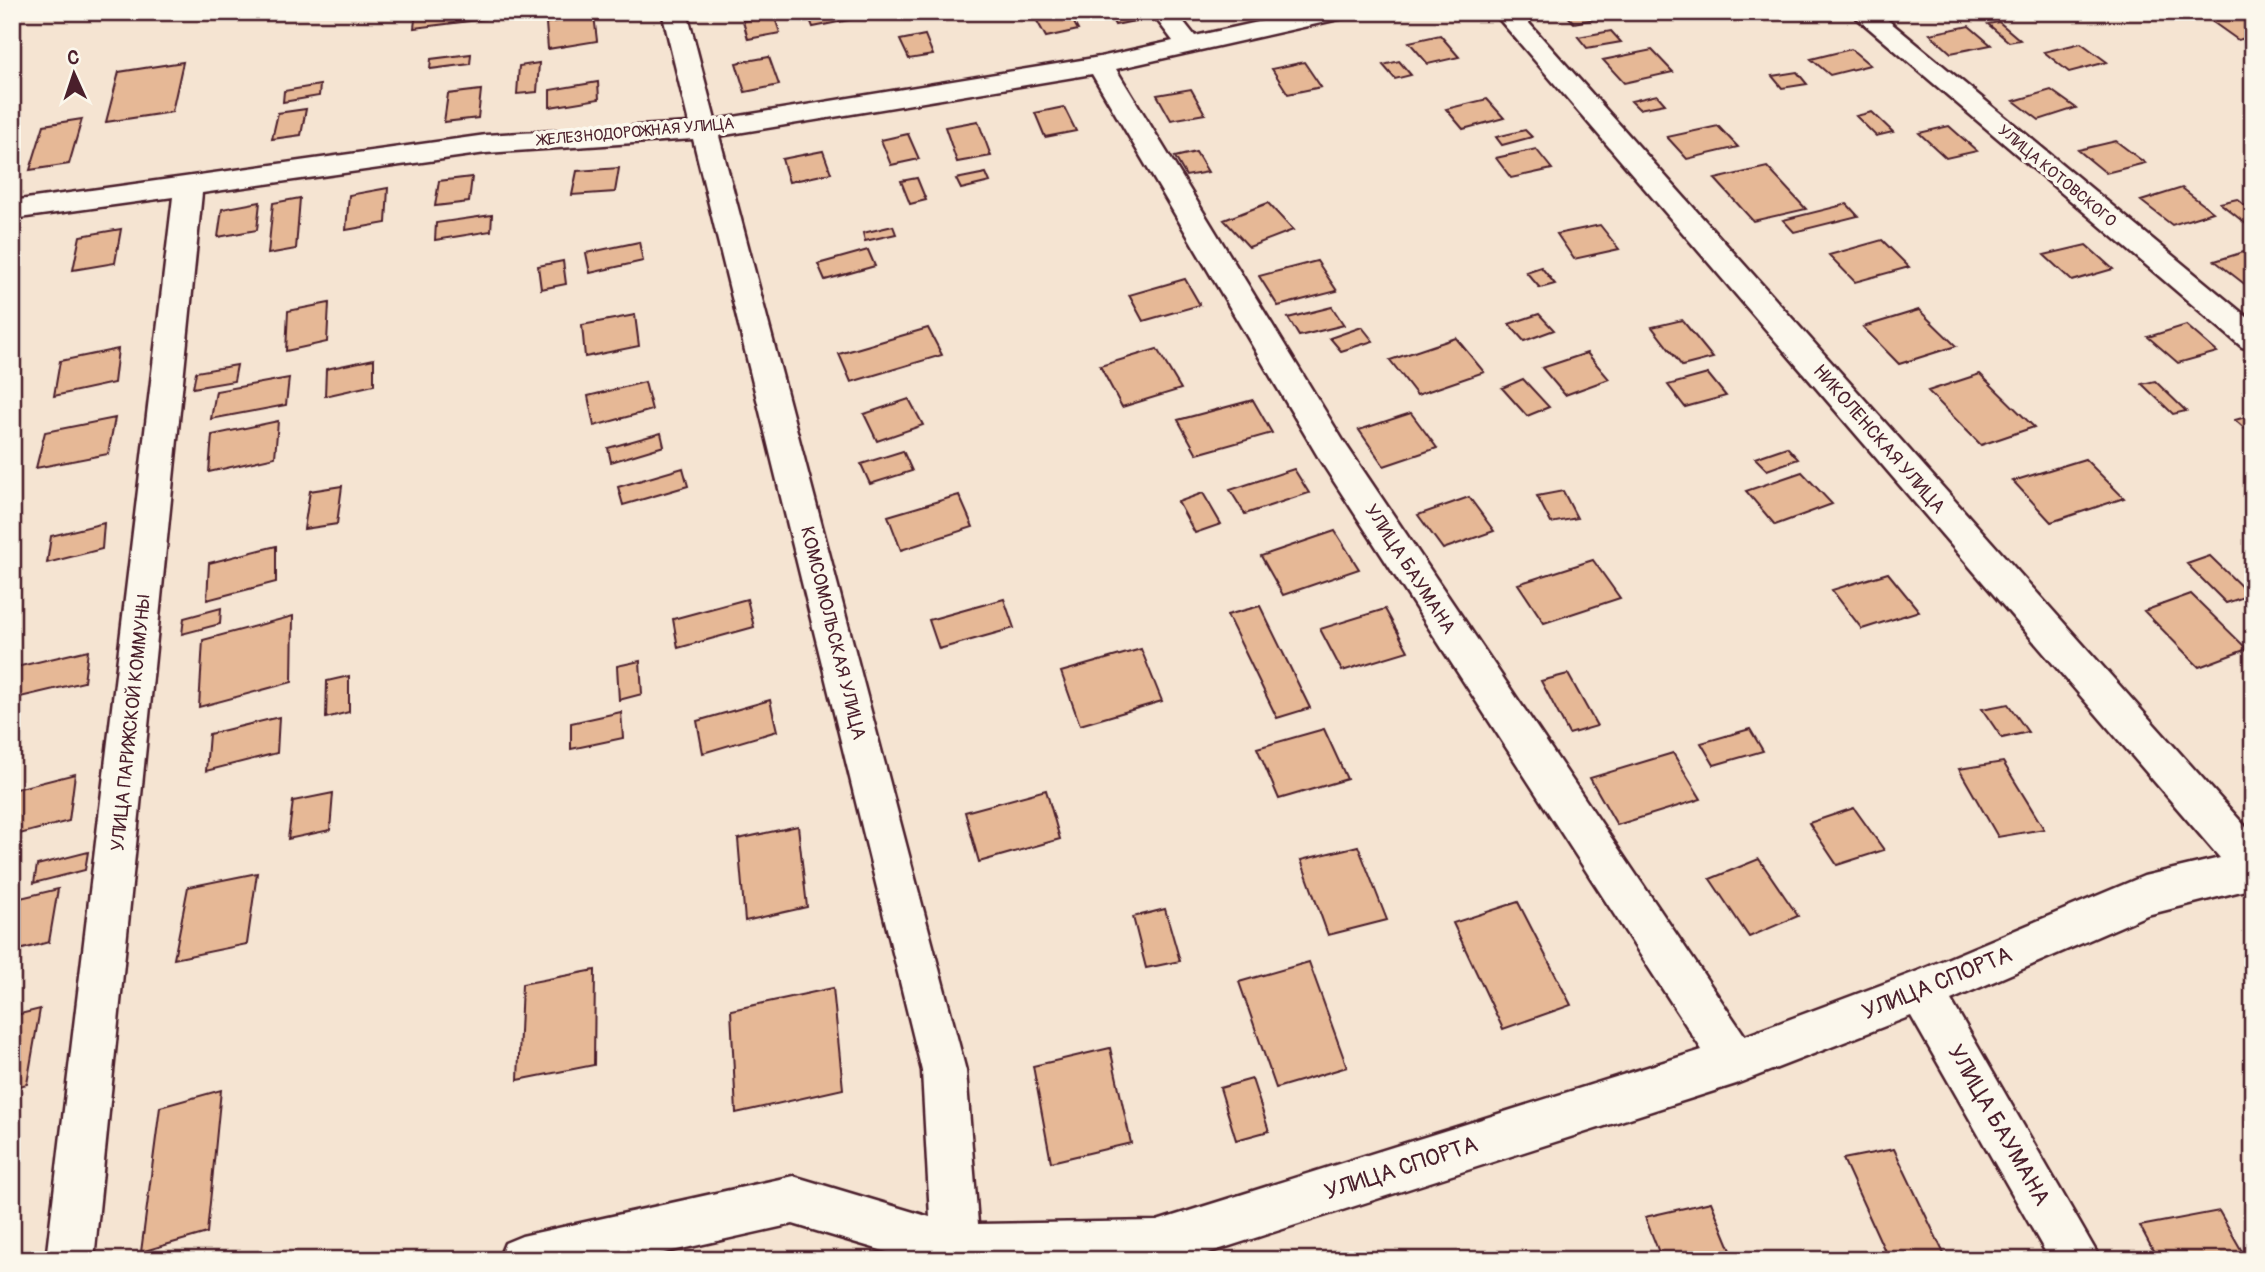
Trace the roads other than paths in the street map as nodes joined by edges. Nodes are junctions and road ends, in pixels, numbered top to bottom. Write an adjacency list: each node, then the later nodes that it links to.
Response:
1 (674, 12): 8 (street, КОМСОМОЛЬСКАЯ УЛИЦА)
2 (1163, 12): 6 (street)
3 (1339, 12): 6 (street, ЖЕЛЕЗНОДОРОЖНАЯ УЛИЦА)
4 (1505, 12): 12 (street, НИКОЛЕНСКАЯ УЛИЦА)
5 (1862, 12): 11 (street, УЛИЦА КОТОВСКОГО)
6 (1189, 45): 7 (street, ЖЕЛЕЗНОДОРОЖНАЯ УЛИЦА)
7 (1100, 65): 8 (street, ЖЕЛЕЗНОДОРОЖНАЯ УЛИЦА); 14 (street, УЛИЦА БАУМАНА)
8 (704, 130): 9 (street, ЖЕЛЕЗНОДОРОЖНАЯ УЛИЦА); 15 (street, КОМСОМОЛЬСКАЯ УЛИЦА)
9 (189, 185): 10 (street, ЖЕЛЕЗНОДОРОЖНАЯ УЛИЦА); 16 (street, УЛИЦА ПАРИЖСКОЙ КОММУНЫ)
10 (12, 210)
11 (2253, 339)
12 (2253, 867): 13 (street, УЛИЦА СПОРТА)
13 (1921, 990): 14 (street, УЛИЦА СПОРТА); 18 (street, УЛИЦА БАУМАНА)
14 (1736, 1062): 15 (street, УЛИЦА СПОРТА)
15 (956, 1254): 17 (street, УЛИЦА СПОРТА)
16 (70, 1260)
17 (522, 1260)
18 (2077, 1260)

